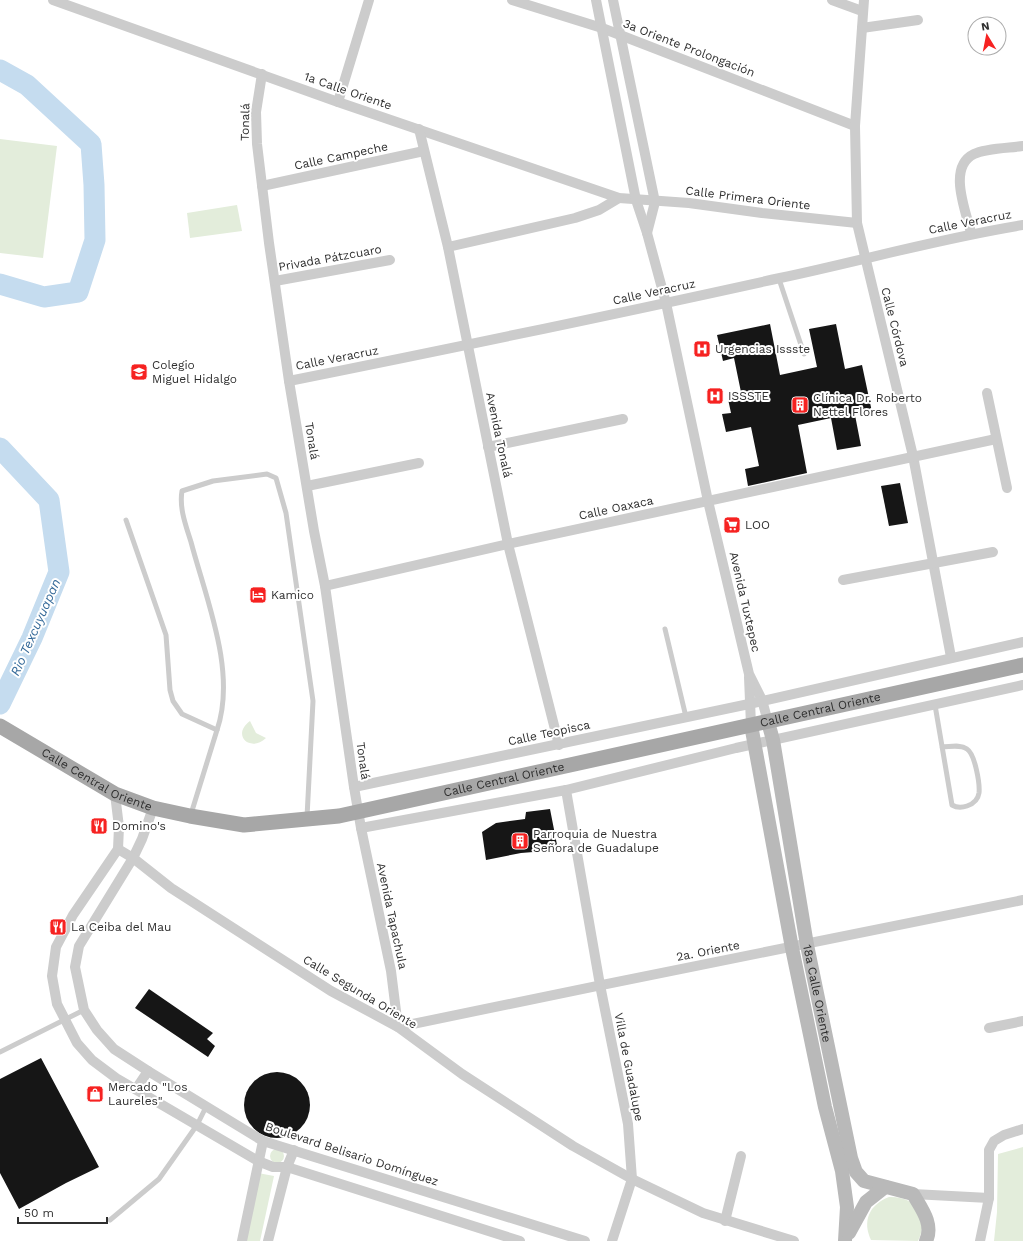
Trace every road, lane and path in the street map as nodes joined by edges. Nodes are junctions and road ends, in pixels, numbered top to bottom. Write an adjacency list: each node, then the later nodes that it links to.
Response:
1 (53, 0): 8 (street, 1a Calle Oriente)
2 (369, 0): 15 (street)
3 (512, 0): 11 (street, 3a Oriente Prolongación)
4 (596, 0): 11 (street, Avenida Tuxtepec)
5 (613, 0): 13 (street)
6 (832, 0): 9 (street)
7 (864, 0): 9 (street, Calle Córdova)
8 (75, 4): 14 (street, 1a Calle Oriente)
9 (862, 11): 12 (street, Calle Córdova)
10 (918, 20): 12 (street)
11 (602, 28): 13 (street, 3a Oriente Prolongación); 22 (street, Avenida Tuxtepec)
12 (862, 28): 16 (street, Calle Córdova)
13 (620, 36): 16 (street, 3a Oriente Prolongación); 23 (street)
14 (262, 74): 15 (street, 1a Calle Oriente); 20 (street, Tonalá)
15 (338, 102): 17 (street, 1a Calle Oriente)
16 (855, 126): 24 (street, Calle Córdova)
17 (419, 129): 19 (street, Avenida Tonalá); 21 (street, 1a Calle Oriente)
18 (1023, 146): 27 (street)
19 (424, 151): 20 (street, Calle Campeche); 28 (street, Avenida Tonalá)
20 (262, 186): 32 (street, Tonalá)
21 (619, 198): 22 (street, 1a Calle Oriente); 28 (street)
22 (636, 200): 23 (street, Calle Primera Oriente); 26 (street, Avenida Tuxtepec)
23 (655, 202): 24 (street, Calle Primera Oriente); 26 (street, Avenida Tuxtepec)
24 (857, 223): 29 (street, Calle Córdova)
25 (1023, 225): 27 (street, Calle Veracruz)
26 (647, 233): 33 (street, Avenida Tuxtepec)
27 (971, 233): 29 (street, Calle Veracruz)
28 (448, 247): 34 (street, Avenida Tonalá)
29 (865, 259): 31 (street, Calle Veracruz); 41 (street, Calle Córdova)
30 (390, 260): 32 (street, Privada Pátzcuaro)
31 (779, 279): 33 (street, Calle Veracruz); 35 (lane)
32 (275, 281): 36 (street, Tonalá)
33 (666, 303): 34 (street, Calle Veracruz); 45 (street, Avenida Tuxtepec)
34 (468, 345): 36 (street, Calle Veracruz); 40 (street, Avenida Tonalá)
35 (804, 354)
36 (289, 381): 43 (street, Tonalá)
37 (987, 393): 39 (street)
38 (623, 419): 40 (street)
39 (996, 439): 41 (street, Calle Oaxaca); 44 (street)
40 (488, 447): 47 (street, Avenida Tonalá)
41 (913, 456): 45 (street, Calle Oaxaca); 49 (street, Calle Córdova)
42 (419, 462): 43 (street)
43 (306, 486): 51 (street, Tonalá)
44 (1007, 488)
45 (708, 501): 47 (street, Calle Oaxaca); 56 (street, Avenida Tuxtepec)
46 (126, 520): 65 (lane)
47 (508, 544): 51 (street, Calle Oaxaca); 67 (street, Avenida Tonalá)
48 (993, 552): 49 (street)
49 (934, 562): 50 (street); 54 (street, Calle Córdova)
50 (843, 580)
51 (325, 586): 70 (street, Tonalá)
52 (665, 629): 61 (lane)
53 (1023, 642): 54 (street, Calle Teopisca)
54 (951, 657): 58 (street, Calle Teopisca)
55 (1023, 665): 62 (main road, Calle Central Oriente)
56 (749, 674): 58 (street, Avenida Tuxtepec); 59 (street, Avenida Tuxtepec)
57 (1023, 686): 60 (street)
58 (762, 700): 59 (street, Calle Teopisca); 62 (street, 18a Calle Oriente)
59 (749, 704): 61 (street, Calle Teopisca); 63 (street, 18a Calle Oriente)
60 (935, 705): 66 (street); 69 (lane)
61 (686, 717): 67 (street, Calle Teopisca)
62 (768, 722): 63 (main road, Calle Central Oriente); 66 (main road, 18a Calle Oriente)
63 (751, 725): 68 (main road, 18a Calle Oriente); 74 (main road, Calle Central Oriente)
64 (0, 726): 72 (main road, Calle Central Oriente)
65 (217, 730): 75 (lane); 76 (lane)
66 (773, 740): 68 (street); 81 (main road, 18a Calle Oriente)
67 (559, 744): 70 (street, Calle Teopisca)
68 (755, 744): 71 (street); 82 (main road, 18a Calle Oriente)
69 (942, 747): 69 (lane)
70 (354, 787): 74 (street, Tonalá)
71 (566, 790): 77 (street); 83 (street, Villa de Guadalupe)
72 (115, 794): 73 (main road, Calle Central Oriente); 78 (street)
73 (153, 808): 75 (main road, Calle Central Oriente); 79 (street, Boulevard Belisario Domínguez)
74 (358, 811): 76 (main road, Calle Central Oriente); 77 (street, Avenida Tapachula)
75 (190, 816): 76 (main road, Calle Central Oriente)
76 (307, 820)
77 (361, 828): 87 (street, Avenida Tapachula)
78 (118, 849): 79 (street, Calle Segunda Oriente); 85 (street)
79 (133, 858): 84 (street, Boulevard Belisario Domínguez); 87 (street, Calle Segunda Oriente)
80 (1023, 900): 81 (street, 2a. Oriente)
81 (807, 945): 82 (street, 2a. Oriente); 101 (main road, 18a Calle Oriente)
82 (792, 948): 83 (street, 2a. Oriente); 106 (main road, 18a Calle Oriente)
83 (600, 985): 87 (street, 2a. Oriente); 100 (street, Villa de Guadalupe)
84 (84, 1010): 85 (lane); 90 (street, Boulevard Belisario Domínguez)
85 (64, 1020): 89 (lane); 91 (street)
86 (1023, 1021): 88 (street)
87 (398, 1027): 100 (street, Calle Segunda Oriente)
88 (989, 1028)
89 (0, 1052)
90 (148, 1071): 91 (street); 92 (street, Boulevard Belisario Domínguez)
91 (136, 1089): 93 (street)
92 (206, 1107): 93 (lane); 95 (street, Boulevard Belisario Domínguez)
93 (197, 1125): 98 (street); 104 (lane)
94 (1023, 1129): 103 (street)
95 (263, 1141): 96 (street, Boulevard Belisario Domínguez); 98 (street)
96 (294, 1150): 99 (street); 110 (street, Boulevard Belisario Domínguez)
97 (741, 1156): 105 (street)
98 (258, 1161): 99 (street); 107 (street)
99 (287, 1167): 108 (street); 109 (street)
100 (632, 1179): 105 (street); 111 (street)
101 (885, 1187): 102 (main road, 18a Calle Oriente); 106 (main road)
102 (914, 1194): 103 (street); 113 (main road)
103 (989, 1198): 114 (street)
104 (110, 1220)
105 (725, 1221): 112 (street)
106 (845, 1239)
107 (242, 1241)
108 (268, 1241)
109 (520, 1241)
110 (585, 1241)
111 (612, 1241)
112 (794, 1241)
113 (926, 1241)
114 (980, 1241)

